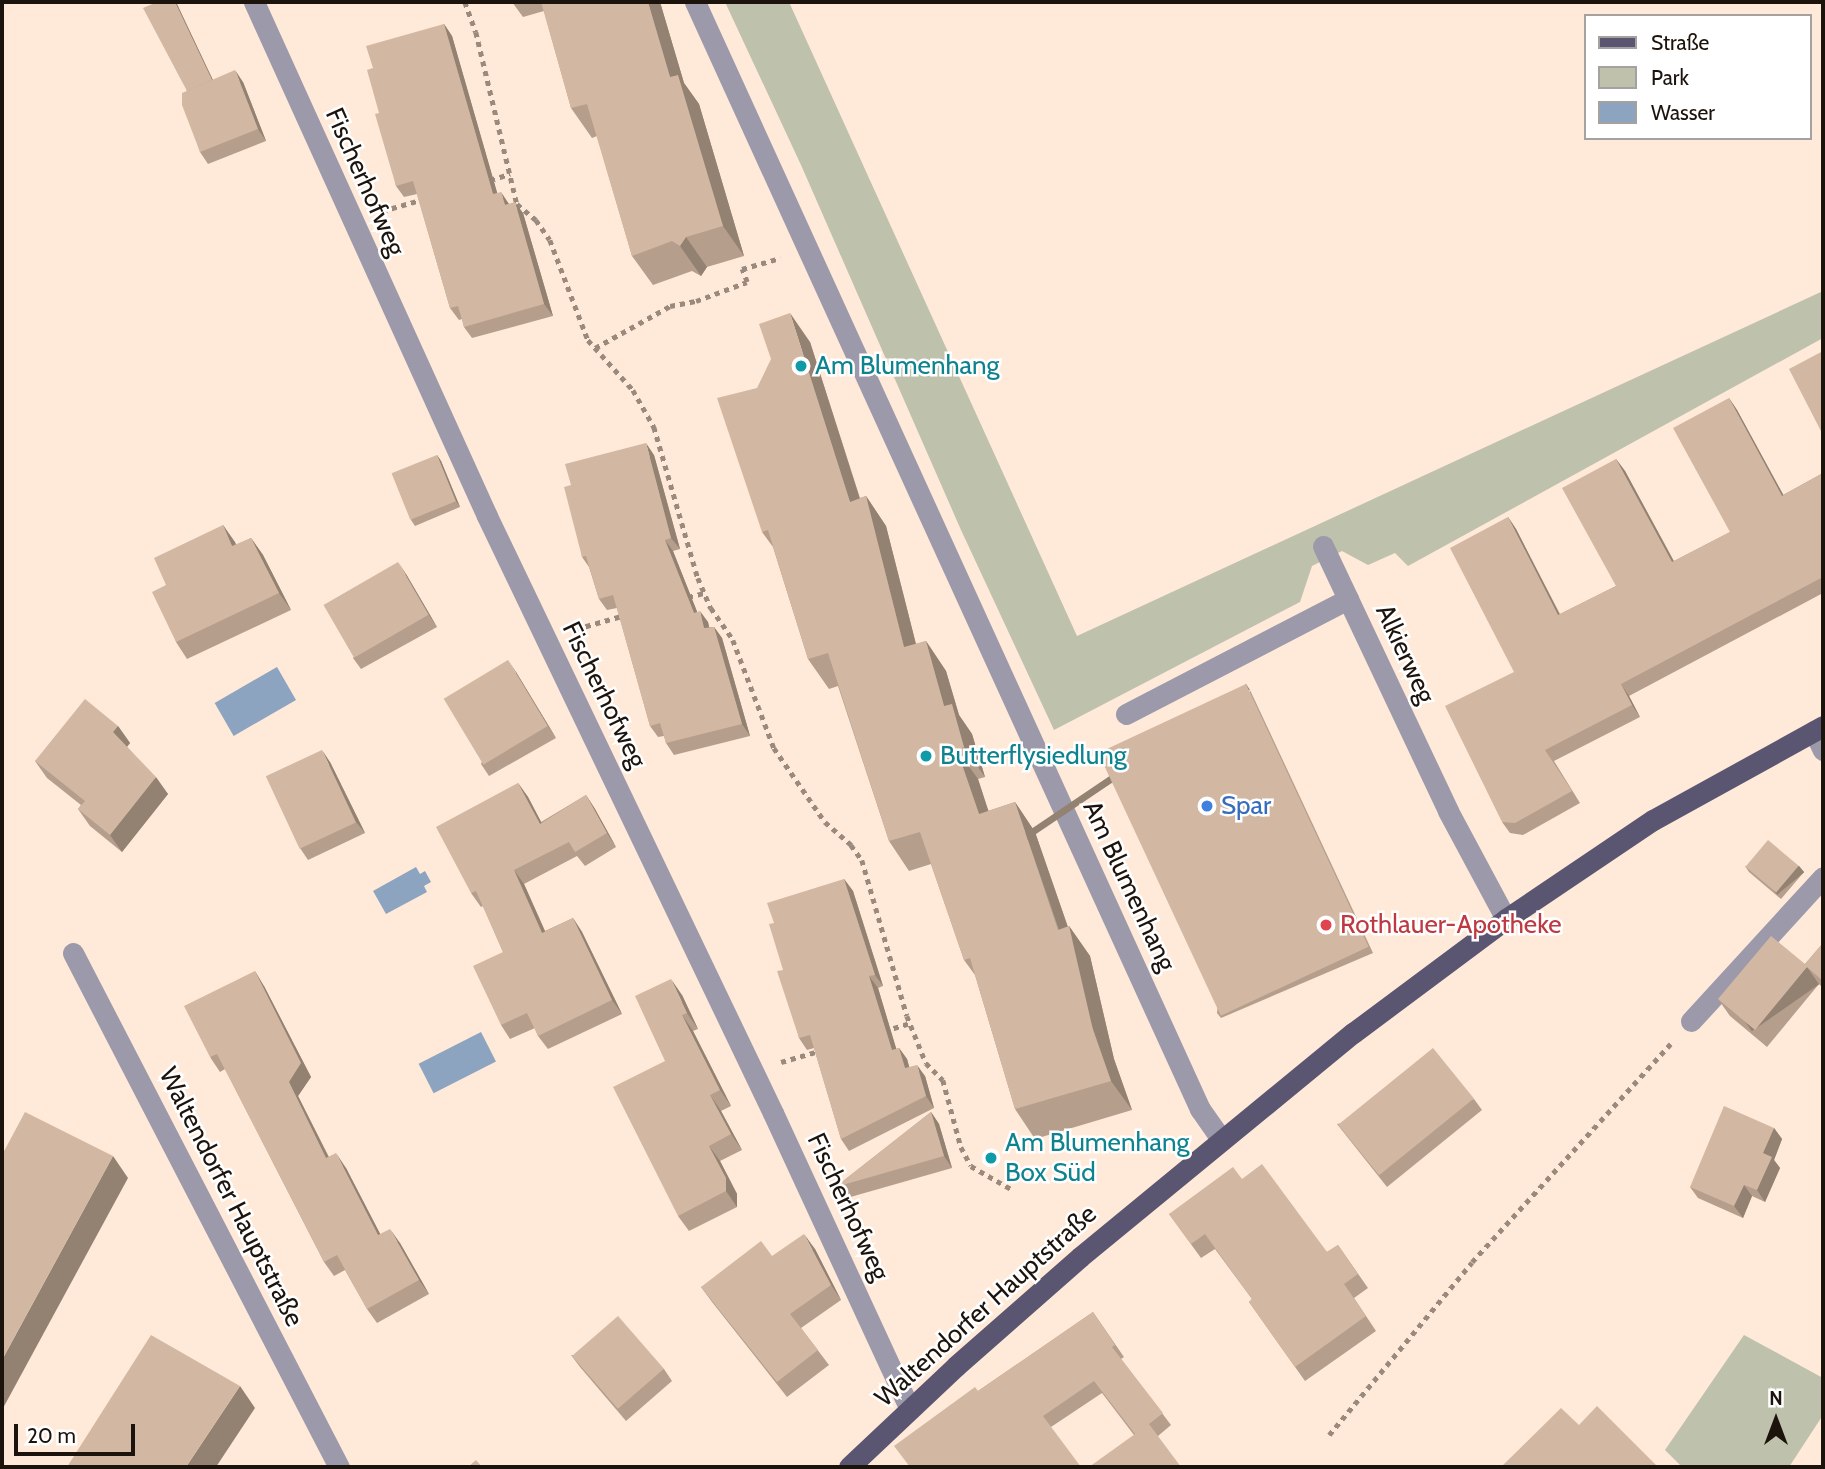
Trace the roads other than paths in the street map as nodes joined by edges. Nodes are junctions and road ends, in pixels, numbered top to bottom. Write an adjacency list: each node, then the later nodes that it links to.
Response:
1 (254, 2): 12 (street, Fischerhofweg)
2 (695, 2): 11 (street, Am Blumenhang)
3 (1323, 547): 4 (street)
4 (1348, 599): 5 (street, Alkierweg); 8 (street, Alkierweg)
5 (1126, 714)
6 (1820, 735): 8 (main road, Waltendorfer Hauptstraße)
7 (1823, 877): 10 (street)
8 (1506, 919): 11 (main road, Waltendorfer Hauptstraße)
9 (73, 953): 13 (street, Waltendorfer Hauptstraße)
10 (1691, 1021)
11 (1222, 1140): 12 (main road, Waltendorfer Hauptstraße)
12 (910, 1409): 14 (main road, Waltendorfer Hauptstraße)
13 (339, 1467)
14 (849, 1467)

